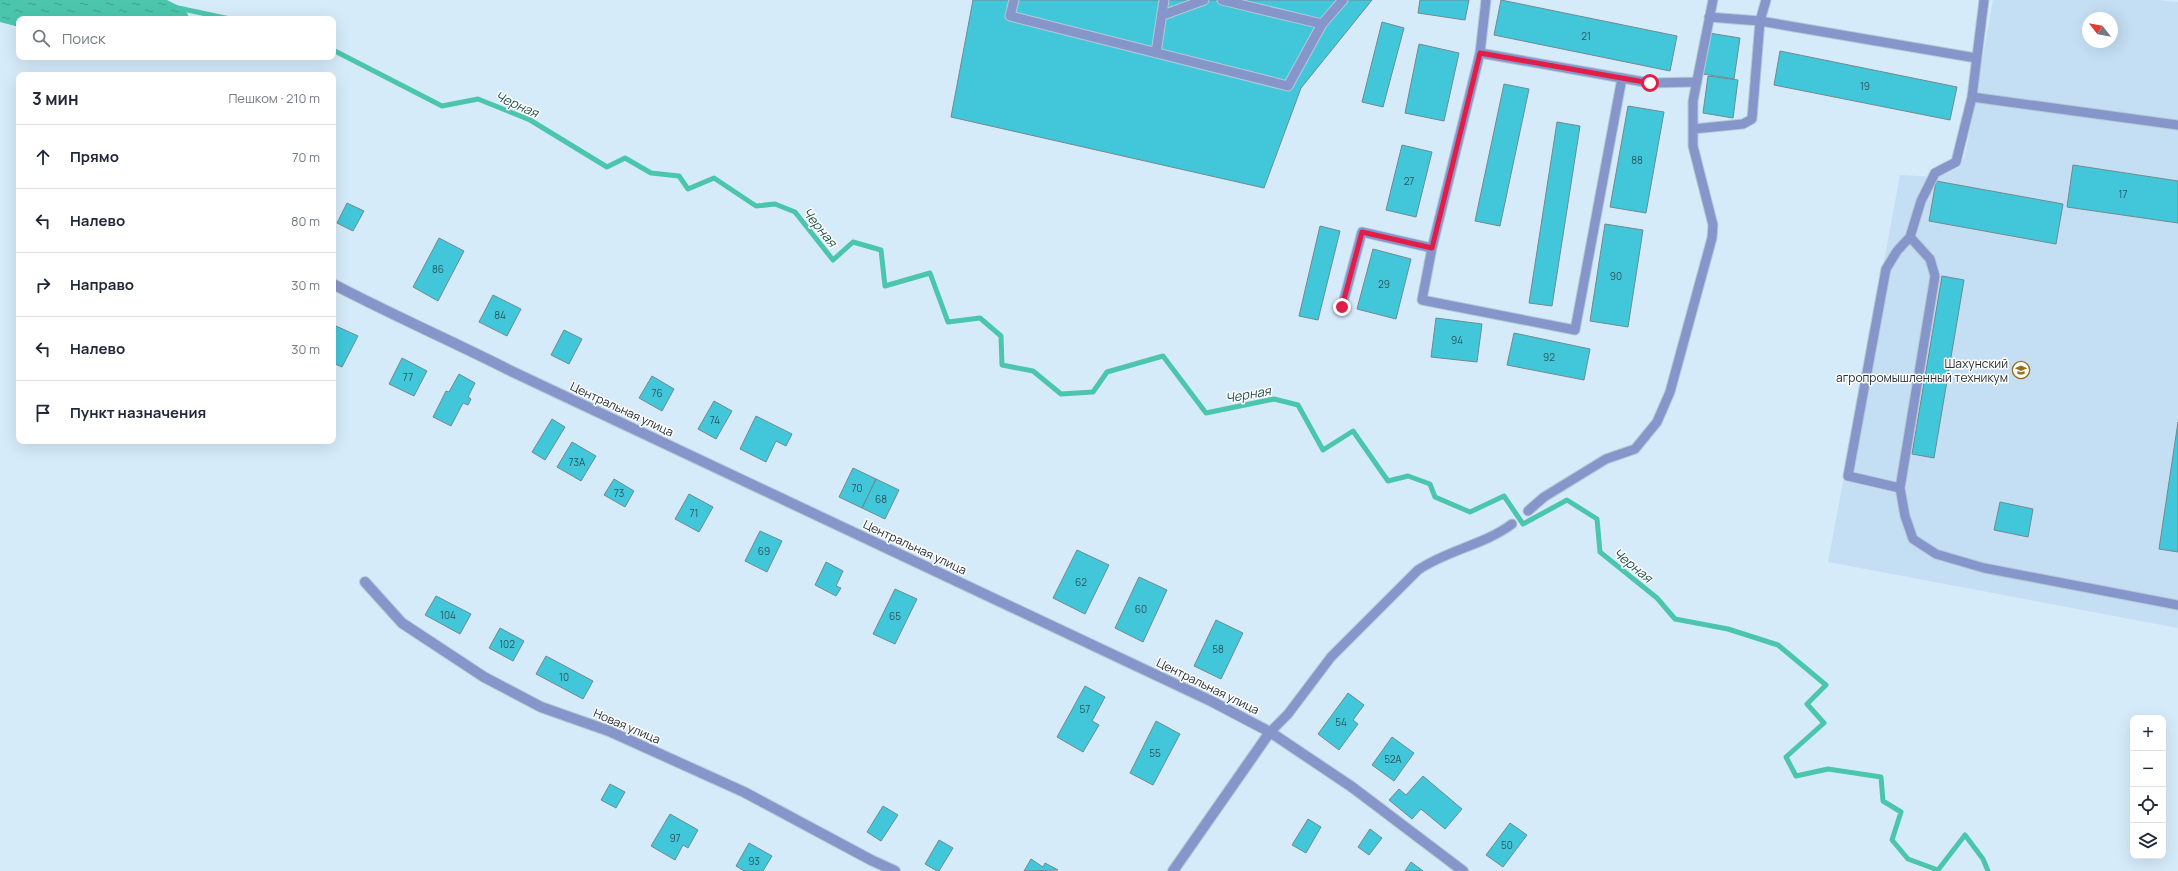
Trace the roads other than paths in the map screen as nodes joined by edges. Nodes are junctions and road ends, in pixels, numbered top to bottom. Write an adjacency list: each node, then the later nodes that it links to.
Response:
1 (1014, 0): 14 (lane)
2 (1164, 0): 10 (lane)
3 (1204, 0): 10 (lane)
4 (1222, 0): 13 (lane)
5 (1343, 0): 13 (lane)
6 (1486, 0): 15 (lane)
7 (1713, 0): 11 (lane)
8 (1766, 0): 12 (lane)
9 (1984, 0): 16 (lane)
10 (1163, 15): 14 (lane)
11 (1709, 17): 12 (lane); 18 (lane)
12 (1760, 21): 16 (lane); 21 (lane)
13 (1322, 24): 14 (lane)
14 (1156, 53)
15 (1480, 53): 17 (lane); 23 (lane)
16 (1976, 58): 19 (lane)
17 (1622, 78): 18 (lane); 23 (lane)
18 (1697, 82): 21 (lane)
19 (1972, 97): 20 (lane); 22 (lane)
20 (2178, 125)
21 (1693, 129): 27 (lane)
22 (1910, 237): 26 (lane); 26 (lane)
23 (1432, 248): 25 (lane)
24 (336, 286): 31 (street, Центральная улица)
25 (1342, 307)
26 (1900, 488): 30 (lane)
27 (1528, 511)
28 (1512, 524): 31 (lane)
29 (365, 582): 32 (street, Новая улица)
30 (2178, 605)
31 (1270, 732): 33 (street); 34 (street, Центральная улица)
32 (895, 871)
33 (1173, 871)
34 (1463, 871)

